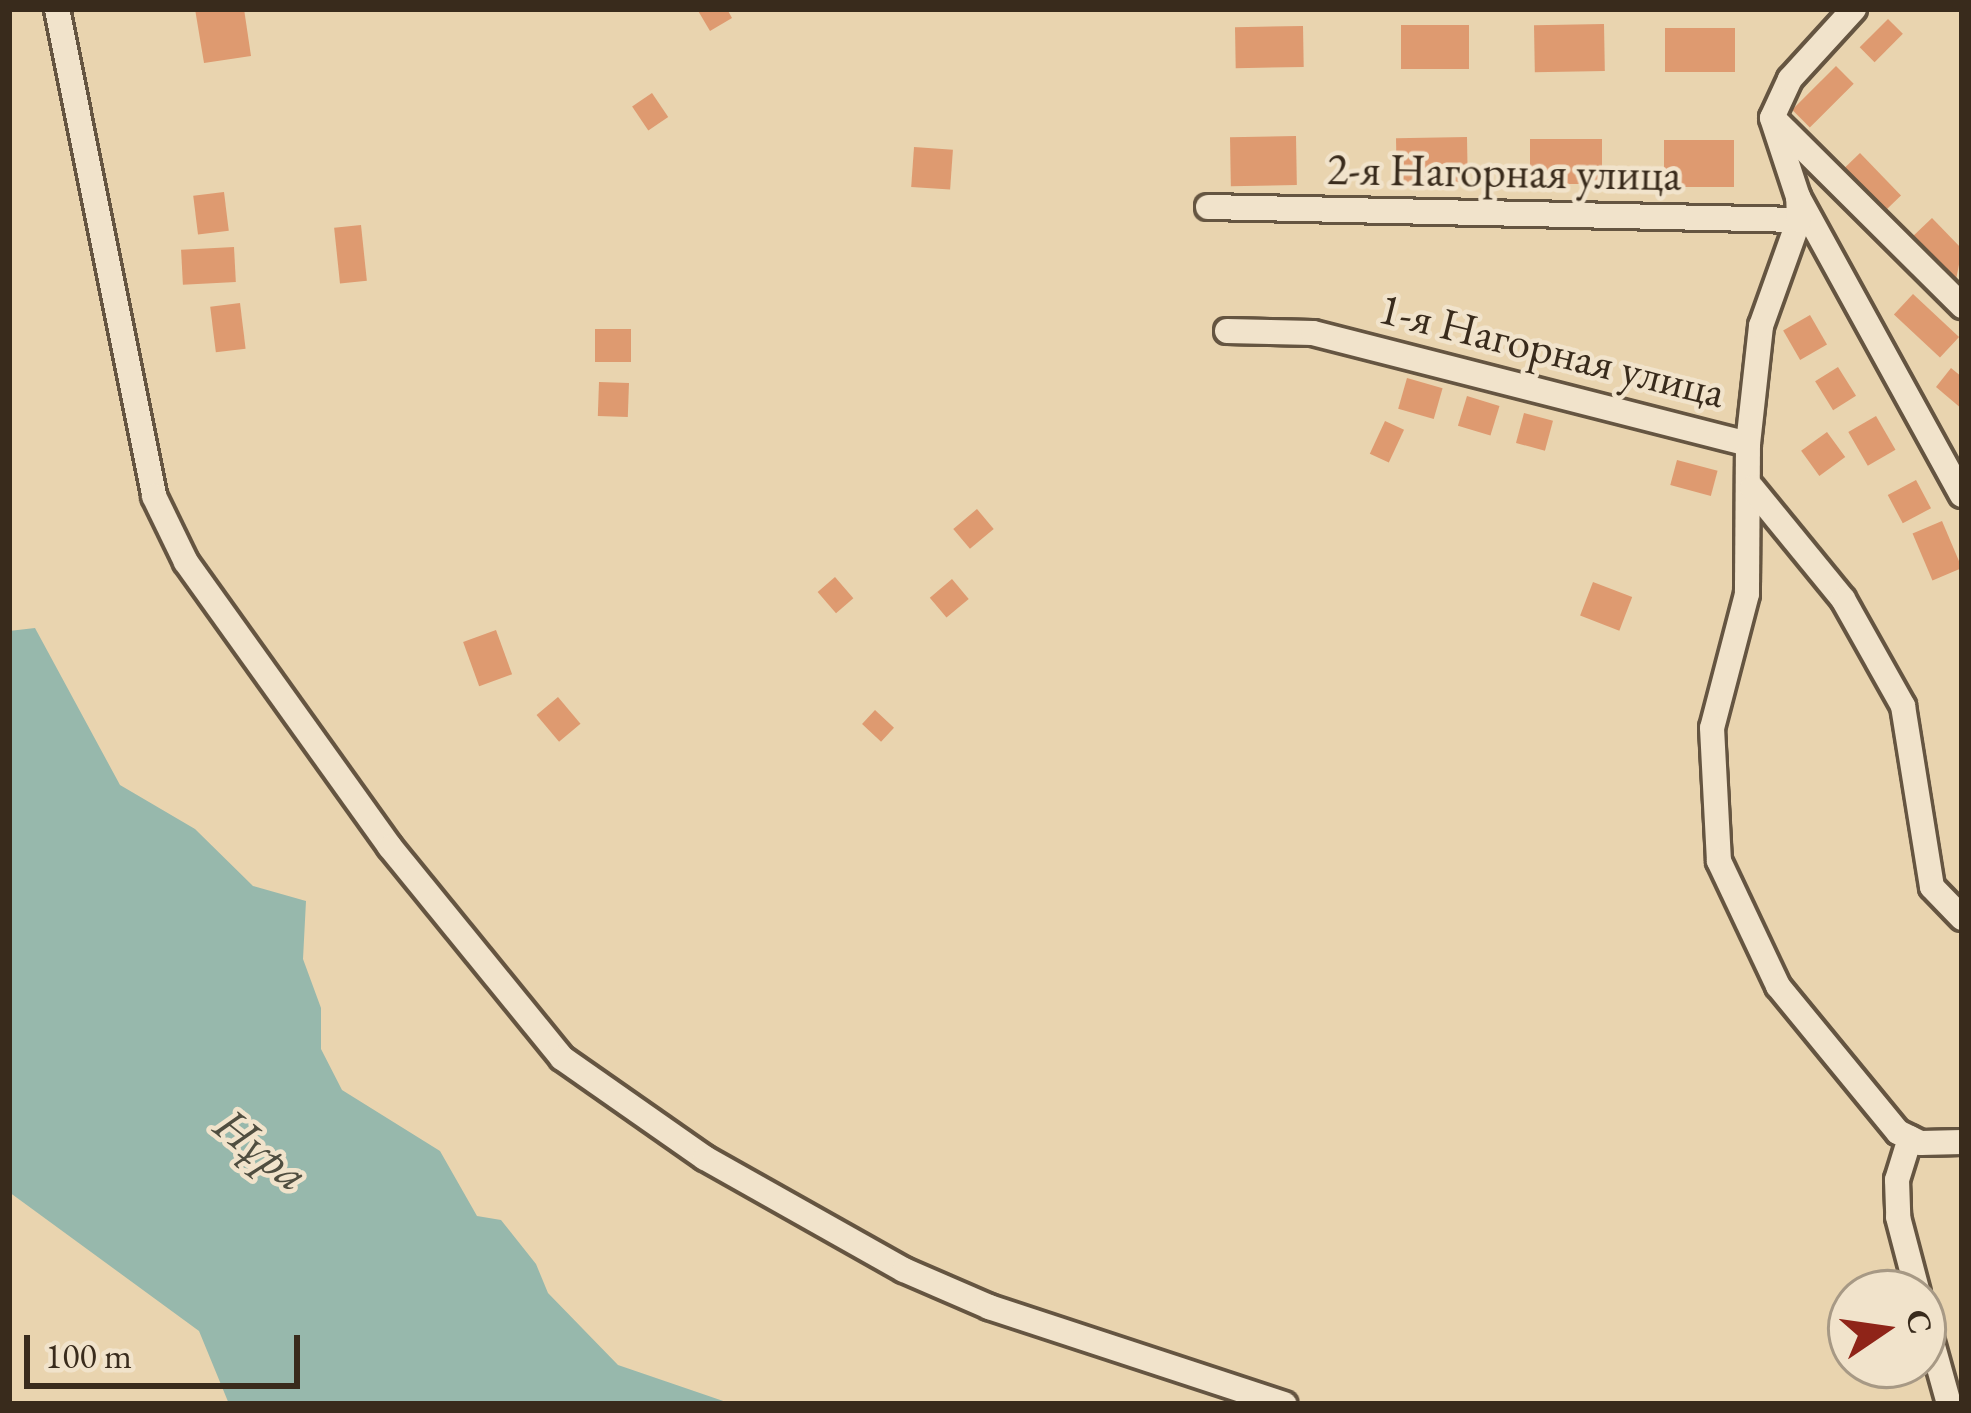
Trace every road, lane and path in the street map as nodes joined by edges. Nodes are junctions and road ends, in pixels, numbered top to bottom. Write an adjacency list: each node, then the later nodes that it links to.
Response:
1 (57, 9): 15 (street)
2 (1854, 9): 3 (street)
3 (1772, 118): 5 (street); 6 (street)
4 (1208, 207): 5 (street, 2-я Нагорная улица)
5 (1798, 208): 8 (street, 1-я Нагорная улица); 10 (street)
6 (1962, 306)
7 (1227, 332): 8 (street, 1-я Нагорная улица)
8 (1748, 444): 9 (street)
9 (1752, 488): 11 (street); 12 (street)
10 (1962, 495)
11 (1962, 918)
12 (1910, 1138): 13 (street); 14 (street)
13 (1962, 1142)
14 (1912, 1269)
15 (1284, 1404)

